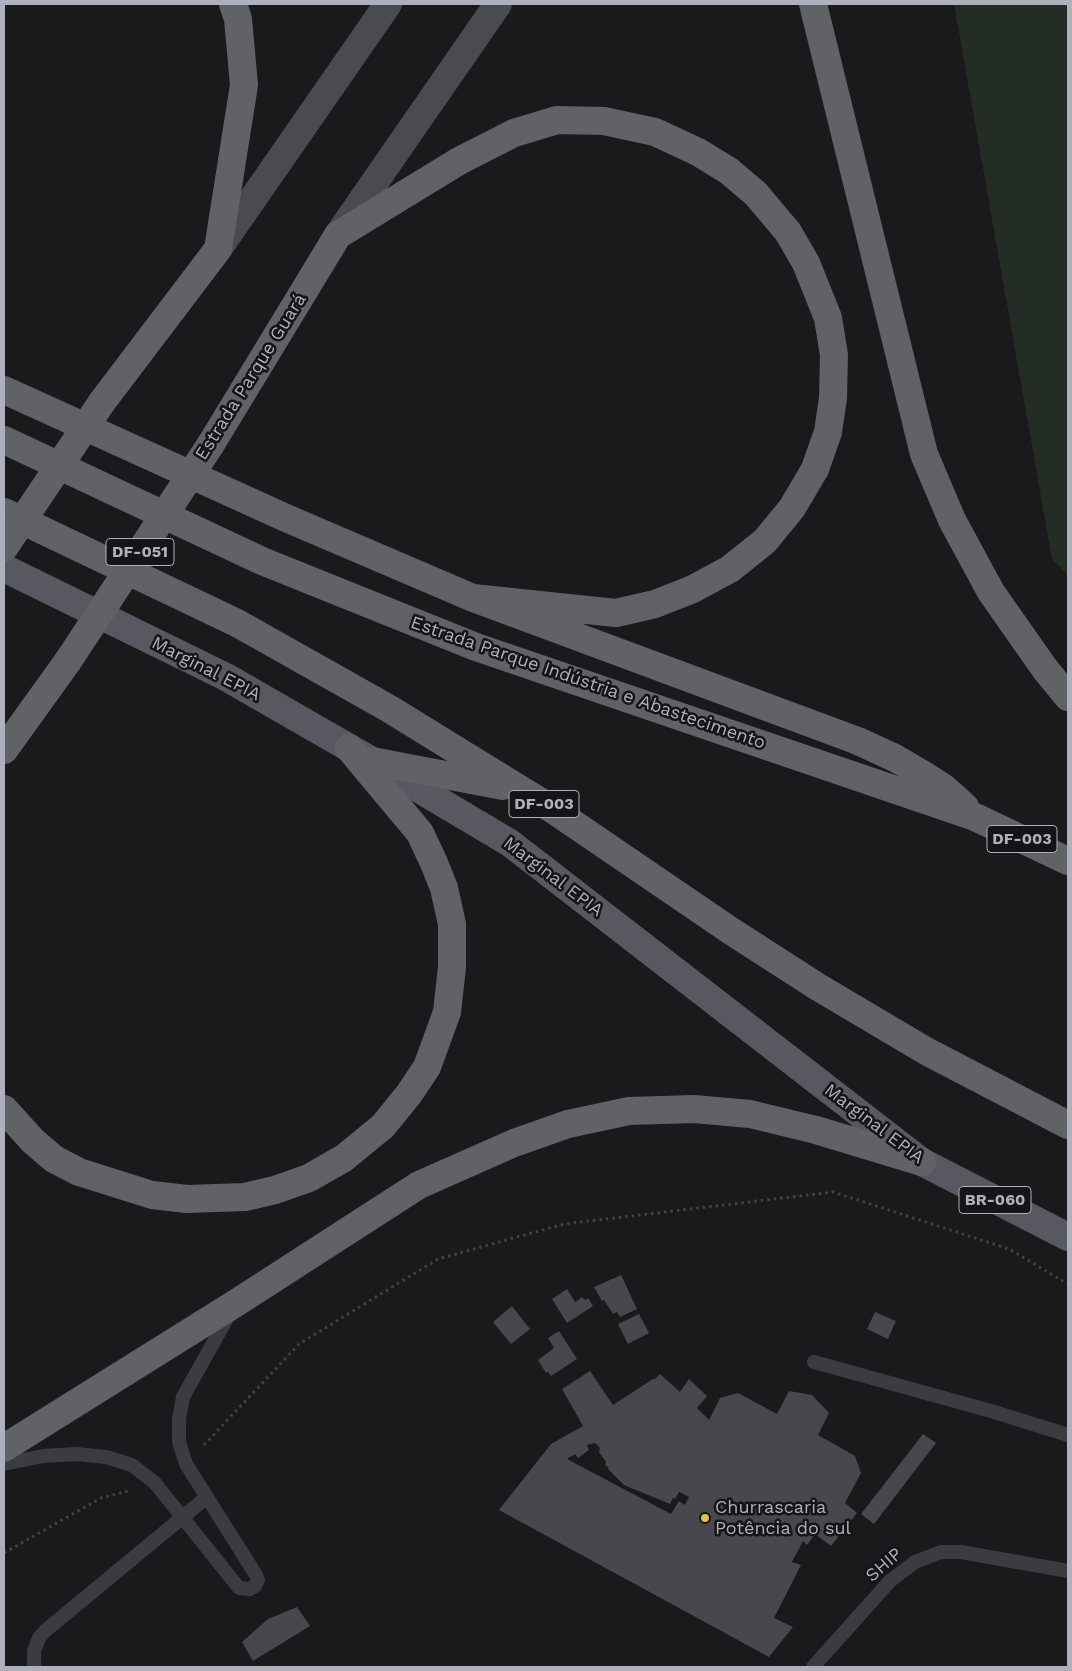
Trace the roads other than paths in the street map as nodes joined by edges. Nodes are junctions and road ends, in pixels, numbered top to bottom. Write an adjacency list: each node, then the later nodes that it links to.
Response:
1 (233, 4): 6 (highway)
2 (388, 4): 6 (main road)
3 (498, 4): 5 (main road, Estrada Parque Guará / DF-051)
4 (813, 4): 13 (highway)
5 (338, 235): 12 (highway); 14 (highway, Estrada Parque Guará / DF-051, bridge)
6 (218, 249): 10 (highway, bridge)
7 (4, 390): 12 (highway)
8 (4, 440): 17 (highway, Estrada Parque Indústria e Abastecimento / DF-003)
9 (4, 512): 16 (highway, DF-003)
10 (4, 548)
11 (4, 568): 15 (main road, Marginal EPIA / BR-060)
12 (473, 598): 17 (highway)
13 (1068, 697)
14 (4, 750)
15 (361, 754): 16 (highway); 19 (highway); 21 (main road, Marginal EPIA / BR-060)
16 (520, 790): 20 (highway, DF-003)
17 (975, 817): 18 (highway, Estrada Parque Indústria e Abastecimento / DF-003)
18 (1068, 861)
19 (4, 1109)
20 (1061, 1124)
21 (922, 1162): 22 (main road, Marginal EPIA / BR-060); 23 (highway)
22 (1068, 1237)
23 (236, 1303): 26 (highway); 28 (lane)
24 (814, 1362): 25 (lane)
25 (1068, 1436)
26 (4, 1448)
27 (4, 1464): 29 (lane)
28 (207, 1497): 29 (lane); 29 (lane)
29 (182, 1518): 31 (lane)
30 (1068, 1571): 32 (lane, SHIP)
31 (34, 1667)
32 (813, 1667)

